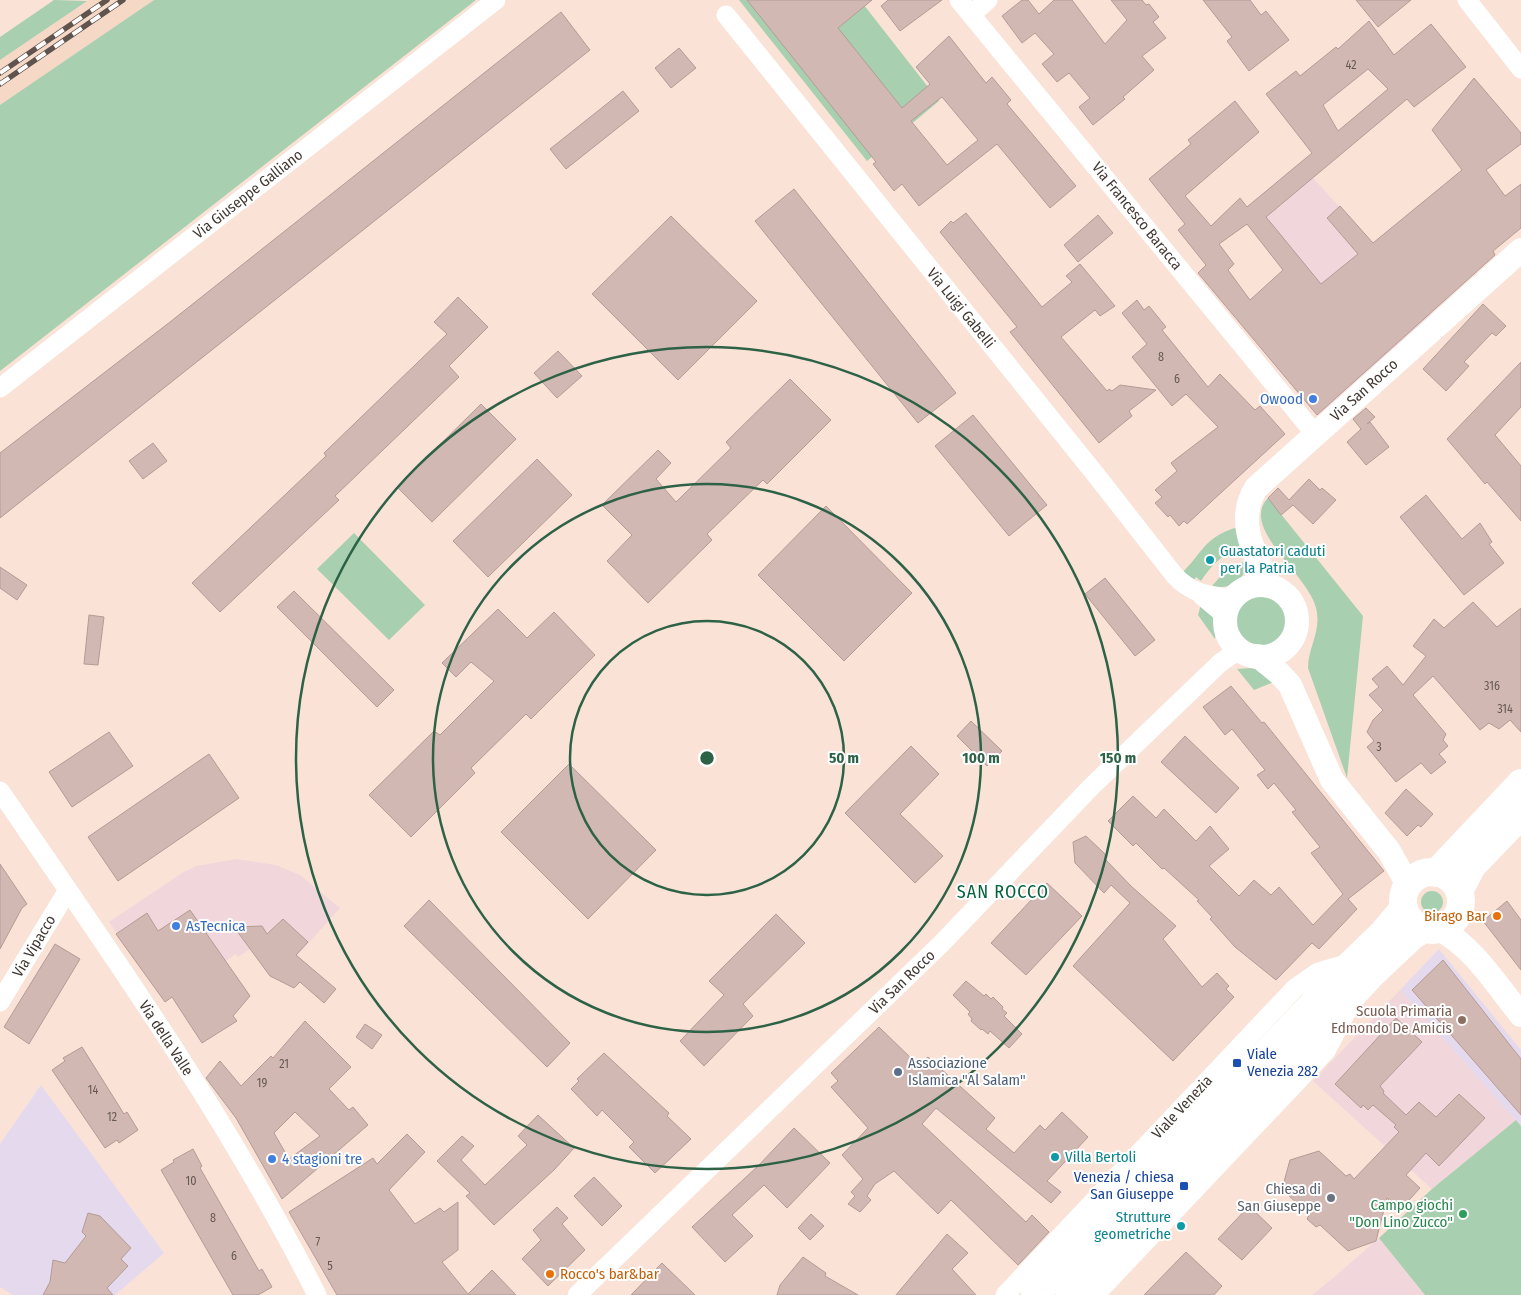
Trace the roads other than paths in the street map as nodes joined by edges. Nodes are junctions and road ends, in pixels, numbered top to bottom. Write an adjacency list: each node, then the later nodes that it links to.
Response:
1 (496, 0): 9 (street, Via Giuseppe Galliano)
2 (959, 0): 6 (street, Via Francesco Baracca)
3 (988, 0): 6 (street)
4 (1467, 0): 7 (street)
5 (726, 15): 11 (street, Via Luigi Gabelli)
6 (971, 15): 10 (street, Via Francesco Baracca)
7 (1521, 69)
8 (1521, 250): 10 (street, Via San Rocco)
9 (0, 388)
10 (1315, 434): 11 (street, Via San Rocco)
11 (1244, 597): 12 (street); 13 (street)
12 (1292, 639): 13 (street); 14 (street)
13 (1244, 650): 14 (street); 29 (street, Via San Rocco)
14 (1290, 685): 20 (street)
15 (1521, 768): 17 (street, Viale Venezia)
16 (0, 791): 21 (street, Via della Valle)
17 (1516, 799): 19 (main road, Viale Venezia); 20 (main road, Viale Venezia)
18 (1521, 836): 19 (street)
19 (1495, 842): 22 (main road, Viale Venezia)
20 (1417, 885): 22 (main road); 23 (main road); 24 (main road, Viale Venezia)
21 (68, 890): 26 (street, Via Vipacco); 28 (street, Via della Valle)
22 (1458, 891): 23 (main road, Viale Venezia)
23 (1440, 925): 25 (main road); 27 (street)
24 (1353, 962): 30 (street, Viale Venezia); 31 (main road, Viale Venezia)
25 (1358, 990): 32 (main road); 33 (street)
26 (0, 1002)
27 (1521, 1016)
28 (317, 1295)
29 (577, 1295)
30 (1005, 1295)
31 (1035, 1295)
32 (1070, 1295)
33 (1095, 1295)

